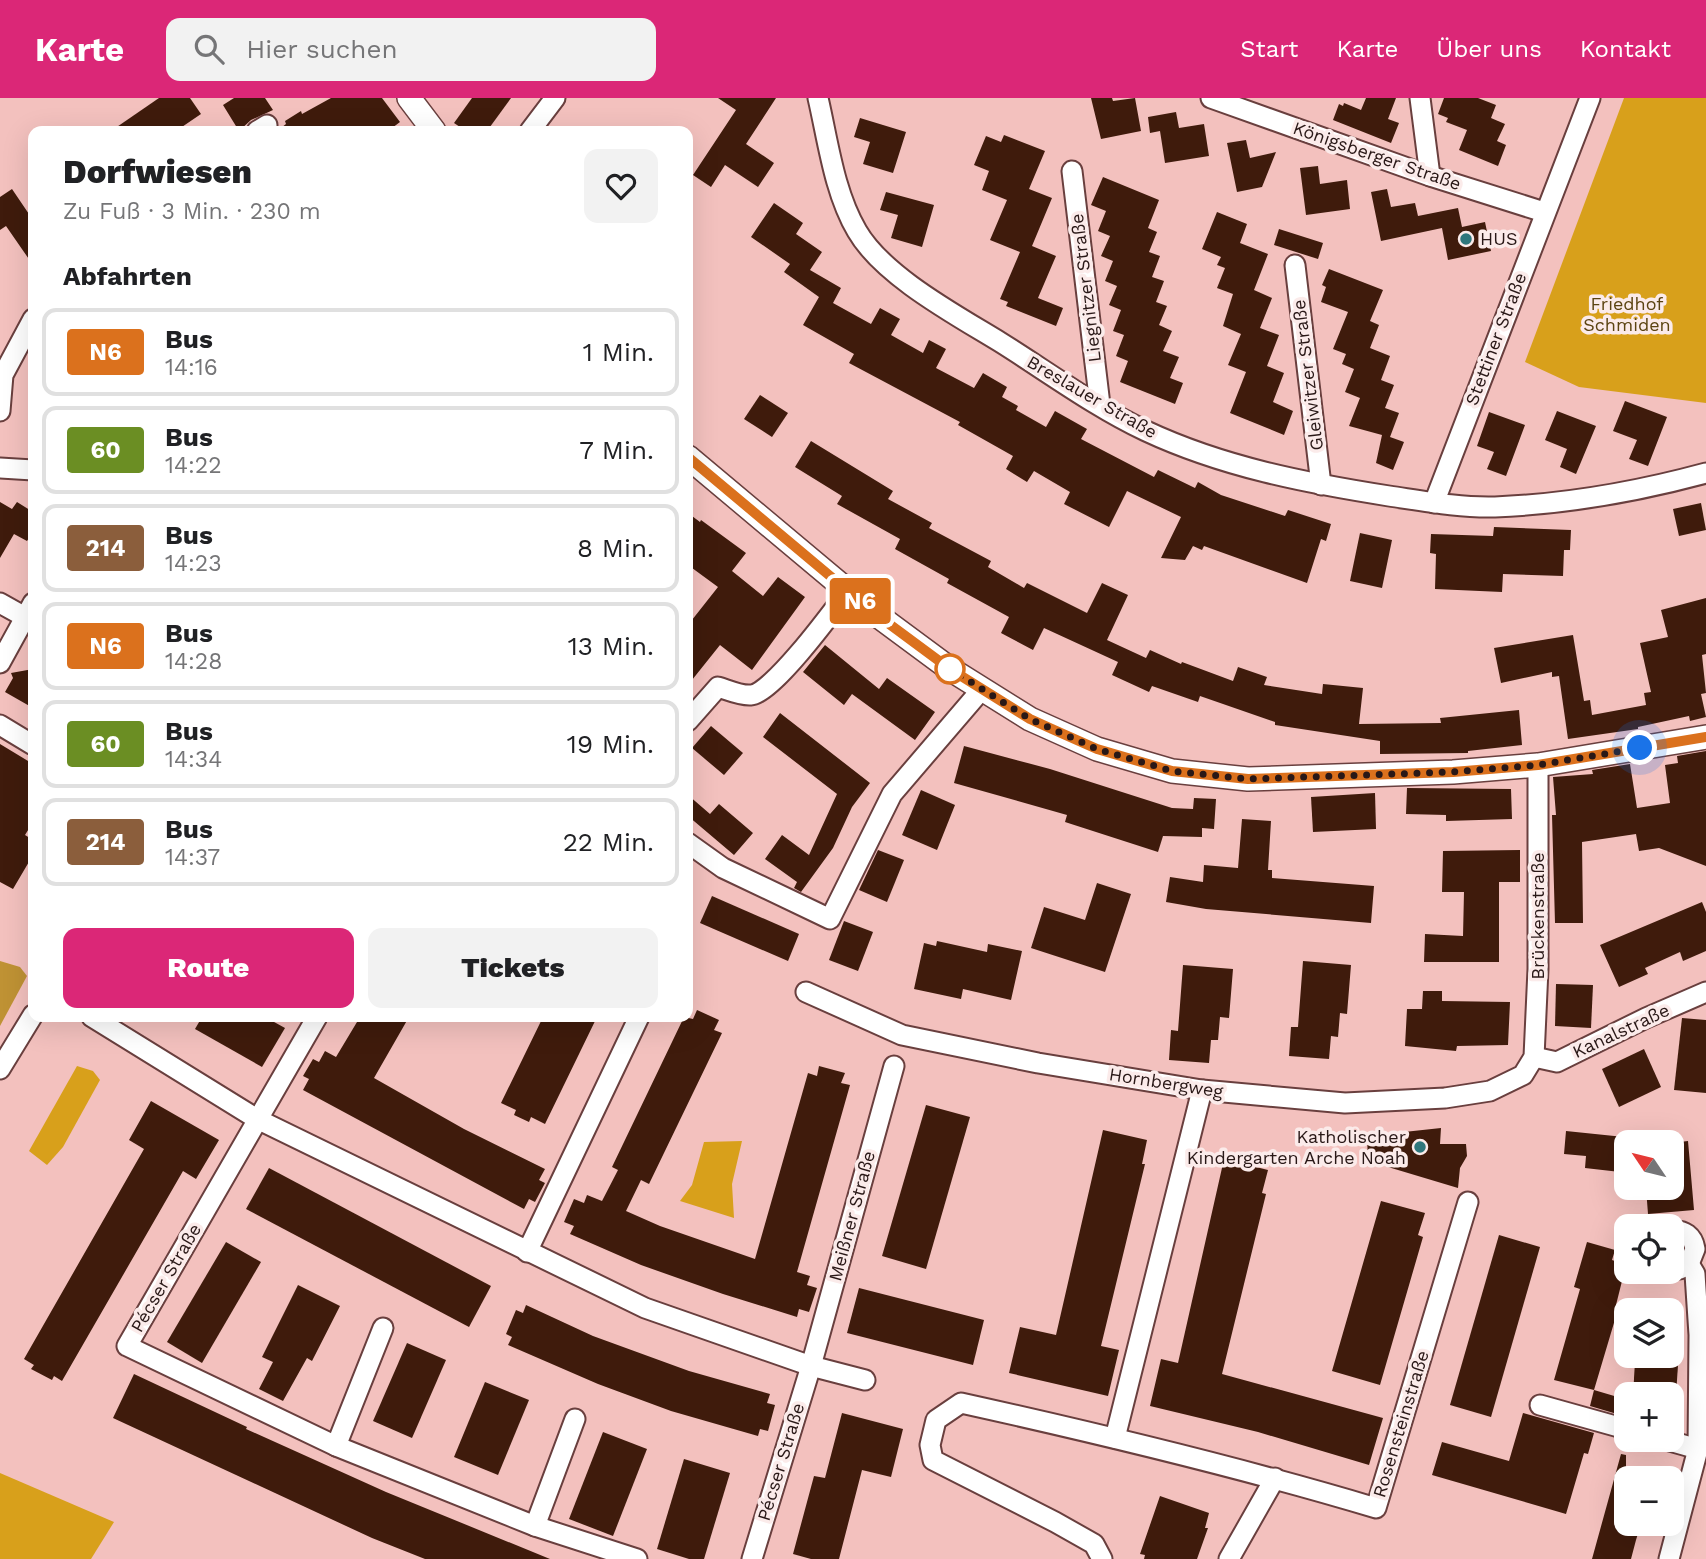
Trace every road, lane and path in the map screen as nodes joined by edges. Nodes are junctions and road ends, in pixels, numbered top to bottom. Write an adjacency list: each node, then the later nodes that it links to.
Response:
1 (409, 98): 7 (street)
2 (555, 98): 8 (street)
3 (818, 98): 14 (street, Breslauer Straße)
4 (1211, 98): 10 (street, Königsberger Straße)
5 (1420, 98): 10 (street)
6 (1590, 98): 11 (street, Stettiner Straße)
7 (430, 126)
8 (534, 126)
9 (1072, 171): 14 (street, Liegnitzer Straße)
10 (1430, 176): 11 (street, Königsberger Straße)
11 (1544, 212): 21 (street, Stettiner Straße)
12 (1295, 265): 20 (street, Gleiwitzer Straße)
13 (28, 331): 15 (street)
14 (1100, 405): 20 (street, Breslauer Straße)
15 (0, 411)
16 (693, 461): 22 (street)
17 (0, 467): 18 (street)
18 (28, 470)
19 (1706, 472): 21 (street, Breslauer Straße)
20 (1321, 485): 21 (street, Breslauer Straße)
21 (1434, 503)
22 (848, 592): 27 (street); 28 (street)
23 (0, 603): 24 (street)
24 (28, 610)
25 (28, 612): 26 (street)
26 (0, 663)
27 (982, 689): 32 (street); 33 (street)
28 (693, 716)
29 (0, 725): 31 (street)
30 (1706, 737): 32 (street)
31 (28, 741)
32 (1538, 765): 40 (street, Brückenstraße)
33 (693, 847)
34 (806, 992): 43 (street, Hornbergweg)
35 (1706, 992): 40 (street, Kanalstraße)
36 (29, 1022): 42 (street)
37 (100, 1022): 44 (street)
38 (314, 1022): 44 (street)
39 (637, 1022): 47 (street)
40 (1532, 1062): 43 (street, Hornbergweg)
41 (894, 1066): 51 (street, Meißner Straße)
42 (0, 1069)
43 (1202, 1090): 56 (street)
44 (257, 1119): 47 (street); 58 (street, Pécser Straße)
45 (1468, 1202): 60 (street, Rosensteinstraße)
46 (1684, 1233): 48 (street)
47 (527, 1252): 51 (street)
48 (1684, 1263)
49 (1684, 1268): 59 (street)
50 (383, 1328): 58 (street)
51 (811, 1366): 52 (street); 63 (street, Pécser Straße)
52 (865, 1380)
53 (1540, 1405): 55 (street)
54 (575, 1419): 61 (street)
55 (1614, 1426)
56 (1115, 1438): 60 (street, Rosensteinstraße); 64 (street, Rosensteinstraße)
57 (1684, 1445): 59 (street)
58 (336, 1446): 61 (street, Pécser Straße)
59 (1698, 1449): 66 (street)
60 (1275, 1478): 65 (street)
61 (535, 1526): 62 (street, Pécser Straße)
62 (637, 1559)
63 (752, 1559)
64 (1102, 1559)
65 (1229, 1559)
66 (1670, 1559)

